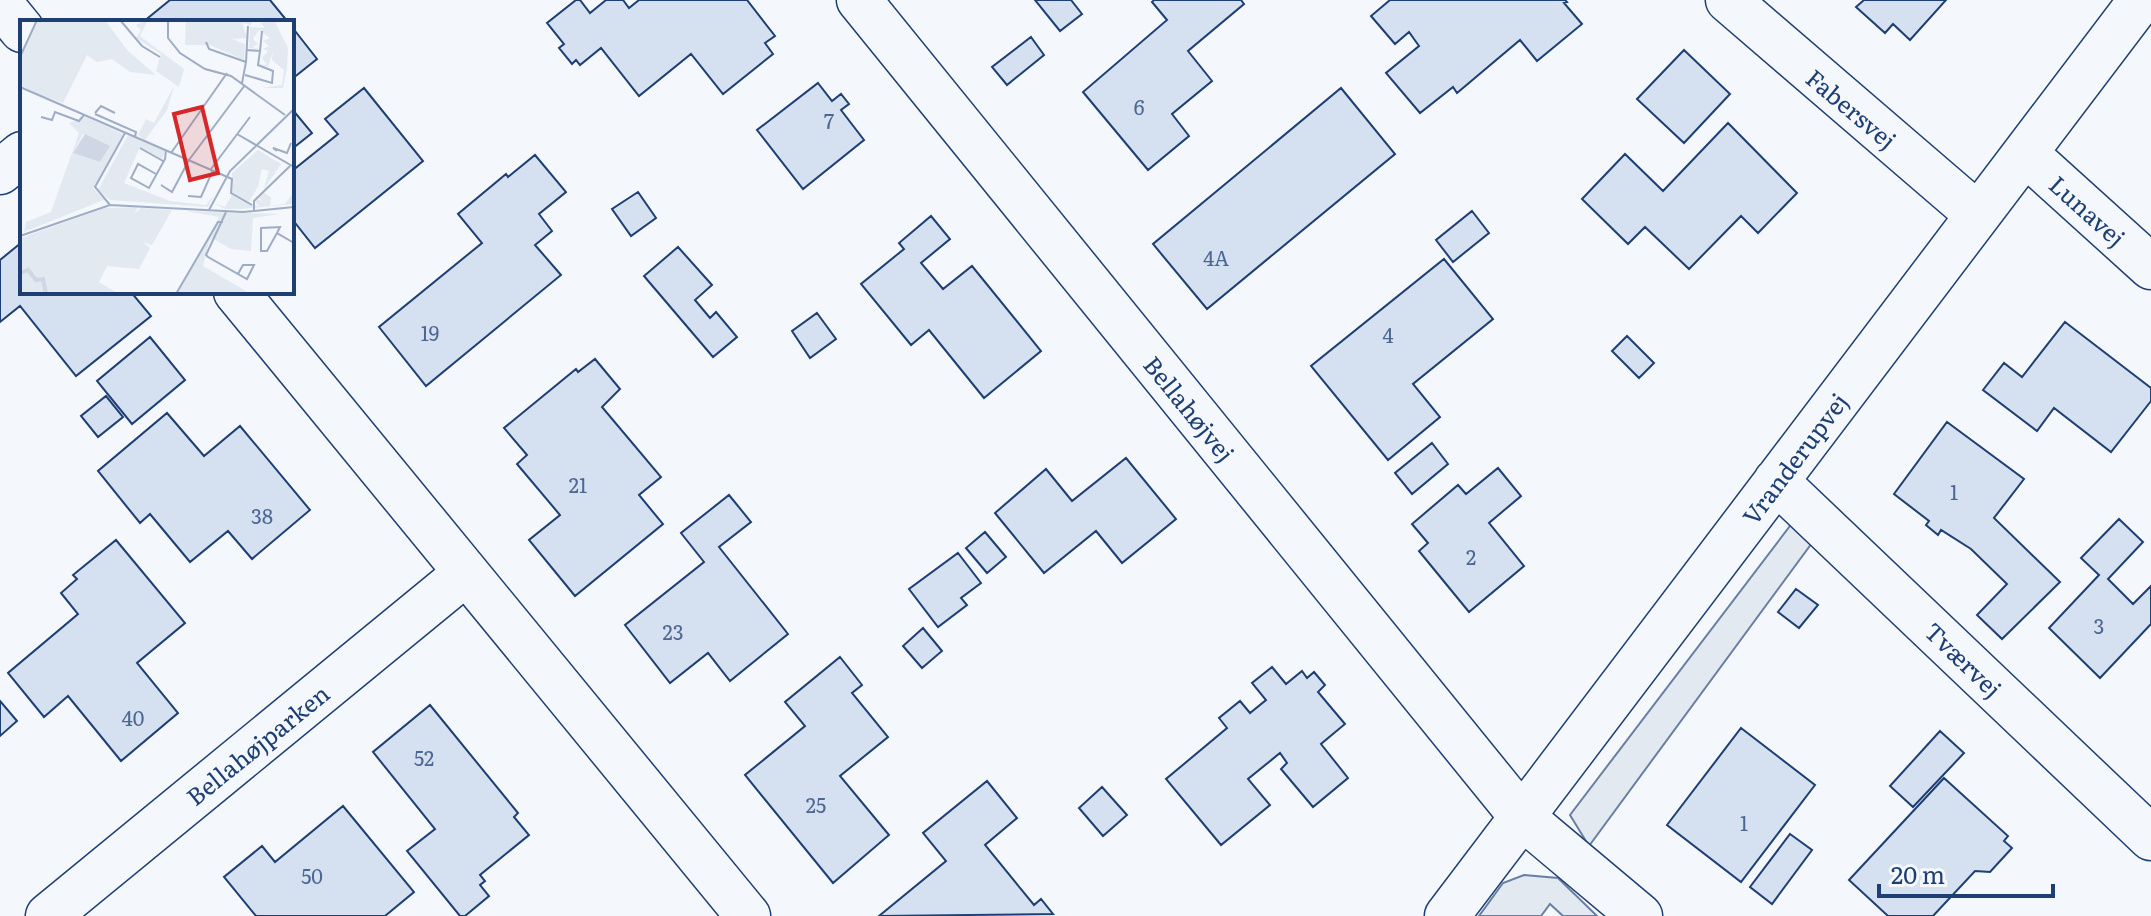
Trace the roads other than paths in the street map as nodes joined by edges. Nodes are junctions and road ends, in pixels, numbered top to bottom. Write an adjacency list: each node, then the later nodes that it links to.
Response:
1 (859, 0): 14 (street, Bellahøjvej)
2 (1728, 0): 9 (street, Fabersvej)
3 (2141, 0): 6 (street, Vranderupvej)
4 (0, 3): 5 (street)
5 (20, 28)
6 (2025, 153): 9 (street, Vranderupvej); 10 (street, Lunavej)
7 (20, 156): 8 (street)
8 (0, 172)
9 (1978, 215): 12 (street, Vranderupvej)
10 (2151, 267)
11 (238, 294): 13 (street)
12 (1776, 481): 14 (street, Vranderupvej); 15 (street, Tværvej)
13 (466, 573): 16 (street, Bellahøjparken); 17 (street)
14 (1522, 817): 18 (street, Vranderupvej); 19 (street, Bellahøjvej)
15 (2151, 838)
16 (48, 916)
17 (748, 916)
18 (1447, 916)
19 (1640, 916)

